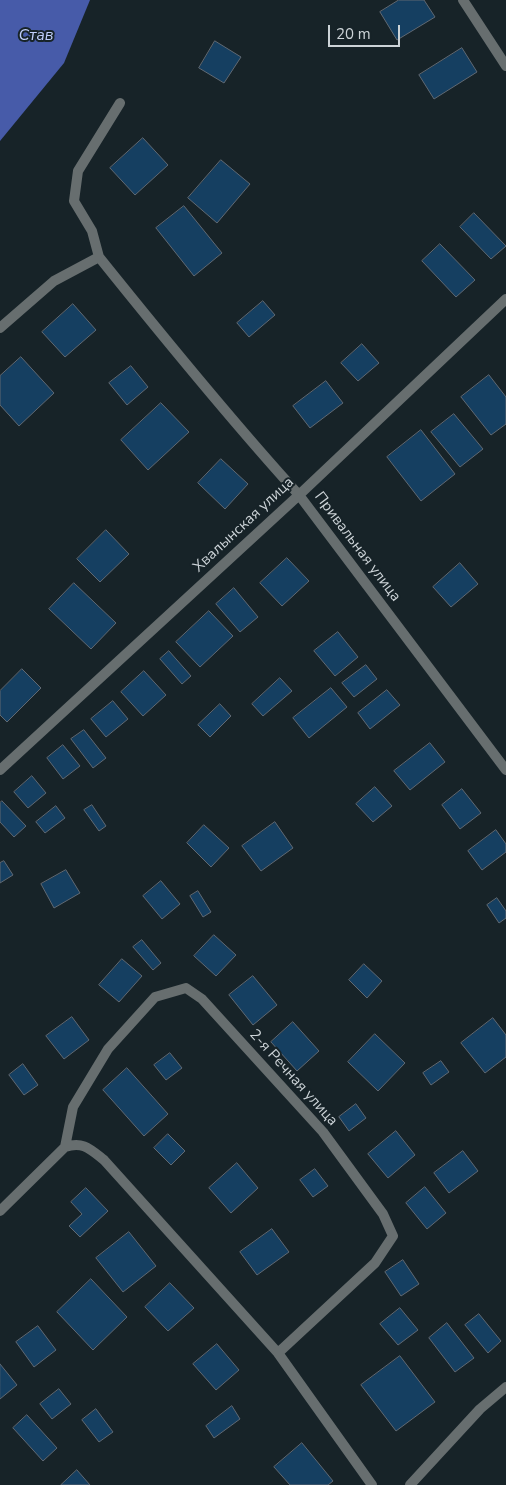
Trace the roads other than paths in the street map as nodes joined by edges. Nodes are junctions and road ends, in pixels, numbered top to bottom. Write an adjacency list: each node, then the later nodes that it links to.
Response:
1 (463, 0): 2 (street)
2 (506, 66)
3 (120, 103): 4 (street)
4 (98, 257): 6 (street); 7 (street, Привальная улица)
5 (506, 299): 7 (street, Хвалынская улица)
6 (0, 328)
7 (299, 495): 8 (street, Хвалынская улица); 9 (street, Привальная улица)
8 (0, 770)
9 (506, 770)
10 (65, 1146): 11 (street); 12 (street); 12 (street, 2-я Речная улица)
11 (0, 1211)
12 (278, 1352): 14 (street)
13 (506, 1387): 15 (street)
14 (372, 1485)
15 (410, 1485)

